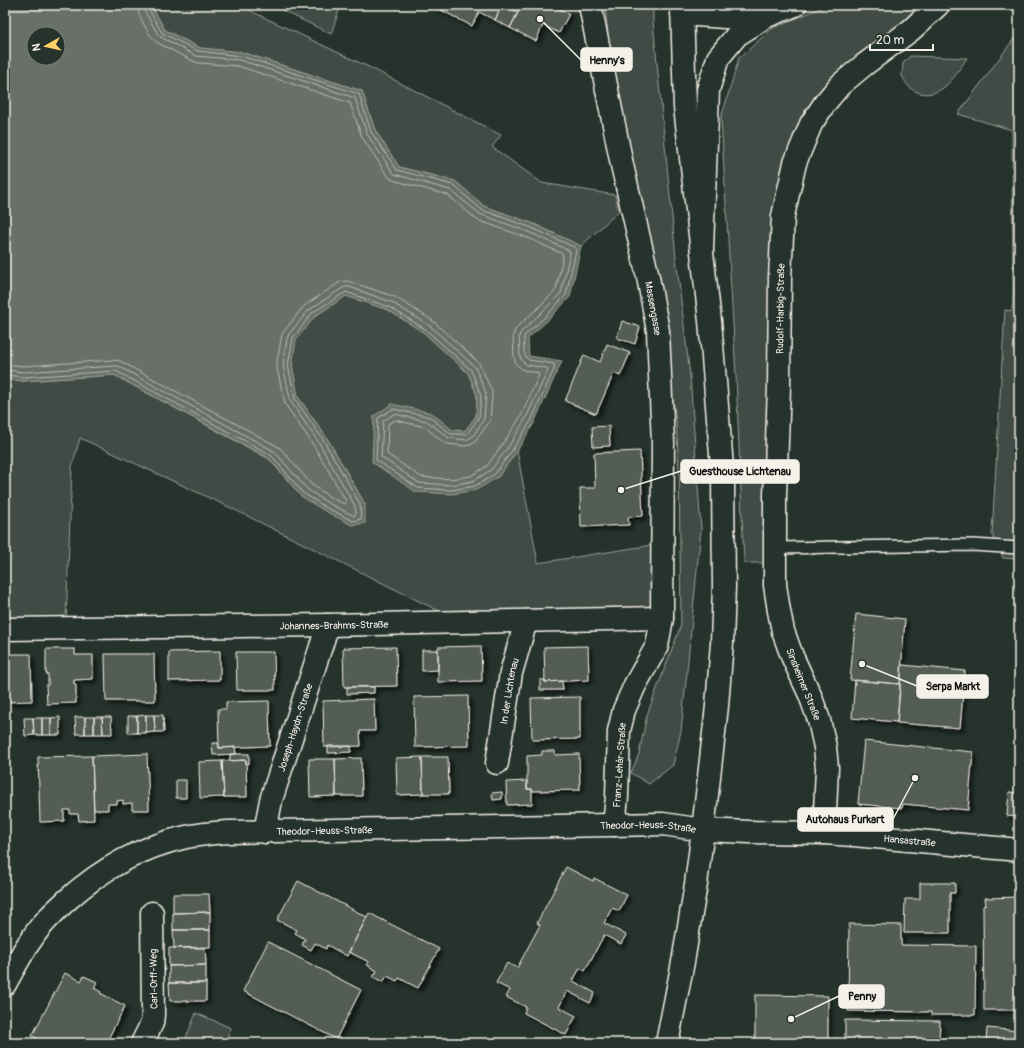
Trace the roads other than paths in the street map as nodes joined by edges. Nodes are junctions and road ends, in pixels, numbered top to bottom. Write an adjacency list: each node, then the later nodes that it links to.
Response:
1 (590, 5): 10 (main road, Massengasse)
2 (795, 5): 5 (main road)
3 (938, 5): 7 (main road, Rudolf-Harbig-Straße)
4 (682, 10): 5 (main road); 6 (main road)
5 (767, 16): 6 (main road)
6 (702, 249): 16 (main road)
7 (775, 548): 8 (lane); 9 (main road, Rudolf-Harbig-Straße)
8 (1019, 548)
9 (775, 585): 18 (main road, Sinsheimer Straße)
10 (662, 618): 11 (main road, Johannes-Brahms-Straße); 15 (main road, Franz-Lehár-Straße)
11 (526, 621): 12 (main road, Johannes-Brahms-Straße); 14 (main road, In der Lichtenau)
12 (328, 625): 13 (main road, Johannes-Brahms-Straße); 17 (main road, Joseph-Haydn-Straße)
13 (5, 629)
14 (497, 763)
15 (614, 825): 16 (main road, Theodor-Heuss-Straße); 17 (main road, Theodor-Heuss-Straße)
16 (703, 830): 18 (main road, Hansastraße); 24 (main road)
17 (265, 832): 21 (main road, Theodor-Heuss-Straße)
18 (824, 833): 19 (main road, Hansastraße)
19 (1019, 850)
20 (152, 913): 23 (main road, Carl-Orff-Weg)
21 (13, 956): 22 (main road, Theodor-Heuss-Straße)
22 (5, 984)
23 (142, 1043)
24 (667, 1043)

